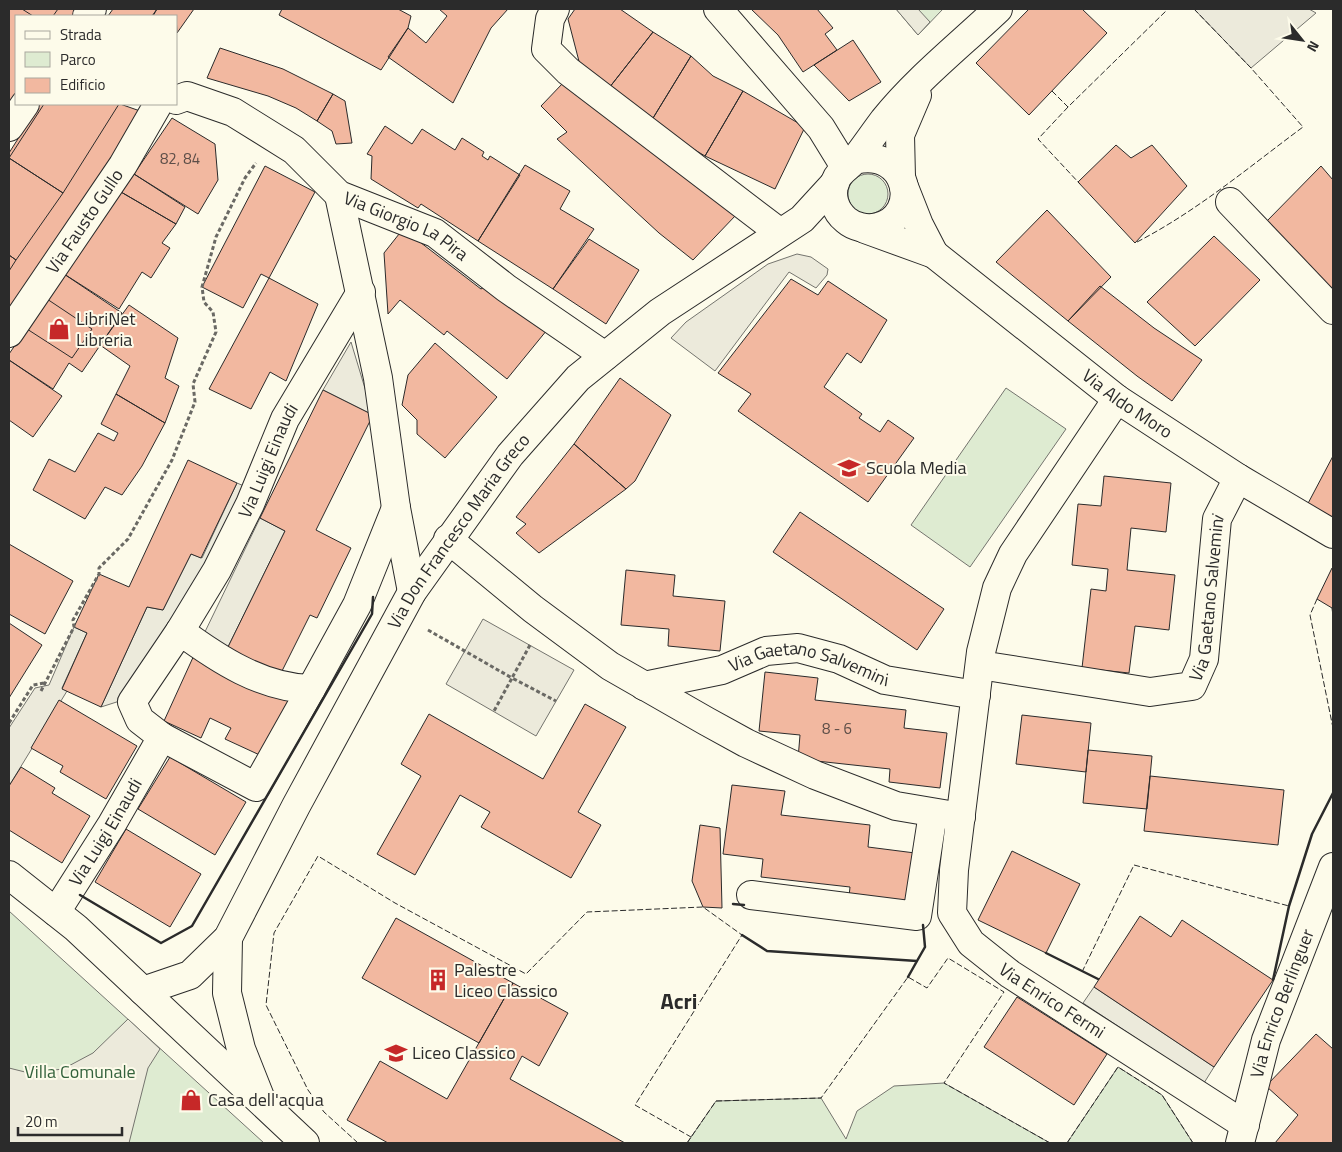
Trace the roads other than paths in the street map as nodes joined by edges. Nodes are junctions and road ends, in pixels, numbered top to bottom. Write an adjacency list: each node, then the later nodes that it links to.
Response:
1 (555, 9): 14 (street)
2 (718, 9): 9 (street)
3 (998, 9): 4 (street, Via Don Francesco Maria Greco)
4 (924, 79): 9 (street, Via Don Francesco Maria Greco); 10 (street)
5 (178, 98): 11 (street, Via Giorgio La Pira)
6 (24, 105): 8 (street)
7 (161, 105): 19 (street, Via Fausto Gullo)
8 (9, 127)
9 (845, 170): 10 (street); 13 (street); 14 (street, Via Don Francesco Maria Greco)
10 (903, 182): 15 (street); 16 (street, Via Aldo Moro)
11 (339, 195): 17 (street); 20 (street, Via Giorgio La Pira)
12 (1230, 202): 18 (street)
13 (841, 216): 14 (street, Via Don Francesco Maria Greco); 15 (street)
14 (791, 226): 20 (street, Via Don Francesco Maria Greco)
15 (865, 228): 16 (street, Via Aldo Moro)
16 (934, 254): 21 (street, Via Aldo Moro)
17 (361, 292): 23 (street); 27 (street, Via Luigi Einaudi)
18 (1333, 310)
19 (9, 333)
20 (605, 356): 25 (street, Via Don Francesco Maria Greco)
21 (1117, 399): 22 (street, Via Aldo Moro); 28 (street)
22 (1238, 478): 24 (street, Via Aldo Moro); 28 (street, Via Gaetano Salvemini)
23 (396, 508): 26 (street); 30 (street)
24 (1333, 534)
25 (448, 539): 26 (street, Via Don Francesco Maria Greco); 29 (street)
26 (412, 592): 39 (street, Via Don Francesco Maria Greco)
27 (180, 631): 30 (street); 32 (street, Via Luigi Einaudi)
28 (980, 665): 31 (street)
29 (644, 686): 31 (street, Via Gaetano Salvemini); 33 (street)
30 (311, 689): 32 (street)
31 (976, 695): 34 (street)
32 (162, 737): 38 (street, Via Luigi Einaudi)
33 (933, 812): 34 (street); 37 (street)
34 (961, 817): 42 (street, Via Enrico Fermi)
35 (1333, 866): 42 (street, Via Enrico Berlinguer)
36 (9, 875): 38 (street)
37 (751, 895)
38 (56, 912): 40 (street)
39 (228, 938): 40 (street); 41 (street)
40 (143, 991): 41 (street)
41 (262, 1101): 43 (street)
42 (1243, 1134)
43 (305, 1143)

